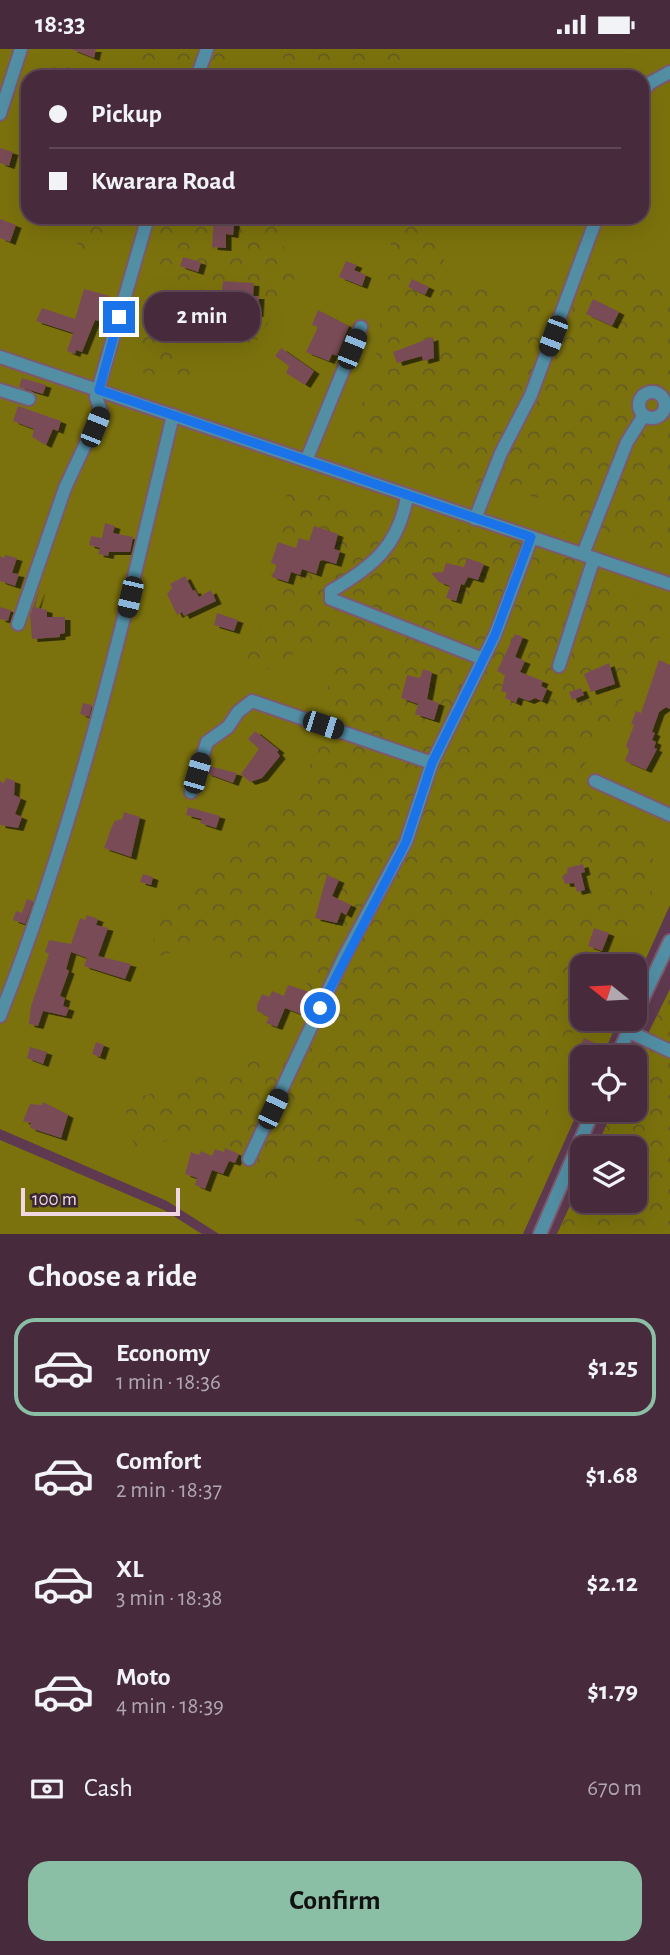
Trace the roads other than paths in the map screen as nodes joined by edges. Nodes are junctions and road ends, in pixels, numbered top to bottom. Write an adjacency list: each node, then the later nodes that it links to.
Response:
1 (21, 49): 6 (street)
2 (206, 49): 3 (street)
3 (199, 70)
4 (670, 72): 5 (street)
5 (649, 84)
6 (0, 114)
7 (146, 224): 12 (street)
8 (594, 224): 18 (street)
9 (361, 327): 16 (street)
10 (0, 357): 12 (street)
11 (0, 390): 13 (street)
12 (99, 390): 14 (street); 22 (street)
13 (29, 399)
14 (173, 415): 16 (street); 31 (street)
15 (644, 415): 20 (street)
16 (306, 461): 17 (street)
17 (407, 496): 18 (street); 23 (street)
18 (475, 519): 19 (street)
19 (531, 537): 20 (street); 23 (street)
20 (588, 556): 21 (street); 24 (street)
21 (670, 584)
22 (18, 624)
23 (483, 659): 25 (street)
24 (559, 666)
25 (432, 763): 27 (street); 35 (street)
26 (595, 781): 28 (street)
27 (191, 792)
28 (670, 815)
29 (669, 944): 30 (street)
30 (648, 988)
31 (0, 1016)
32 (644, 1031): 33 (street)
33 (670, 1051)
34 (588, 1122): 36 (street)
35 (249, 1159)
36 (540, 1234)

